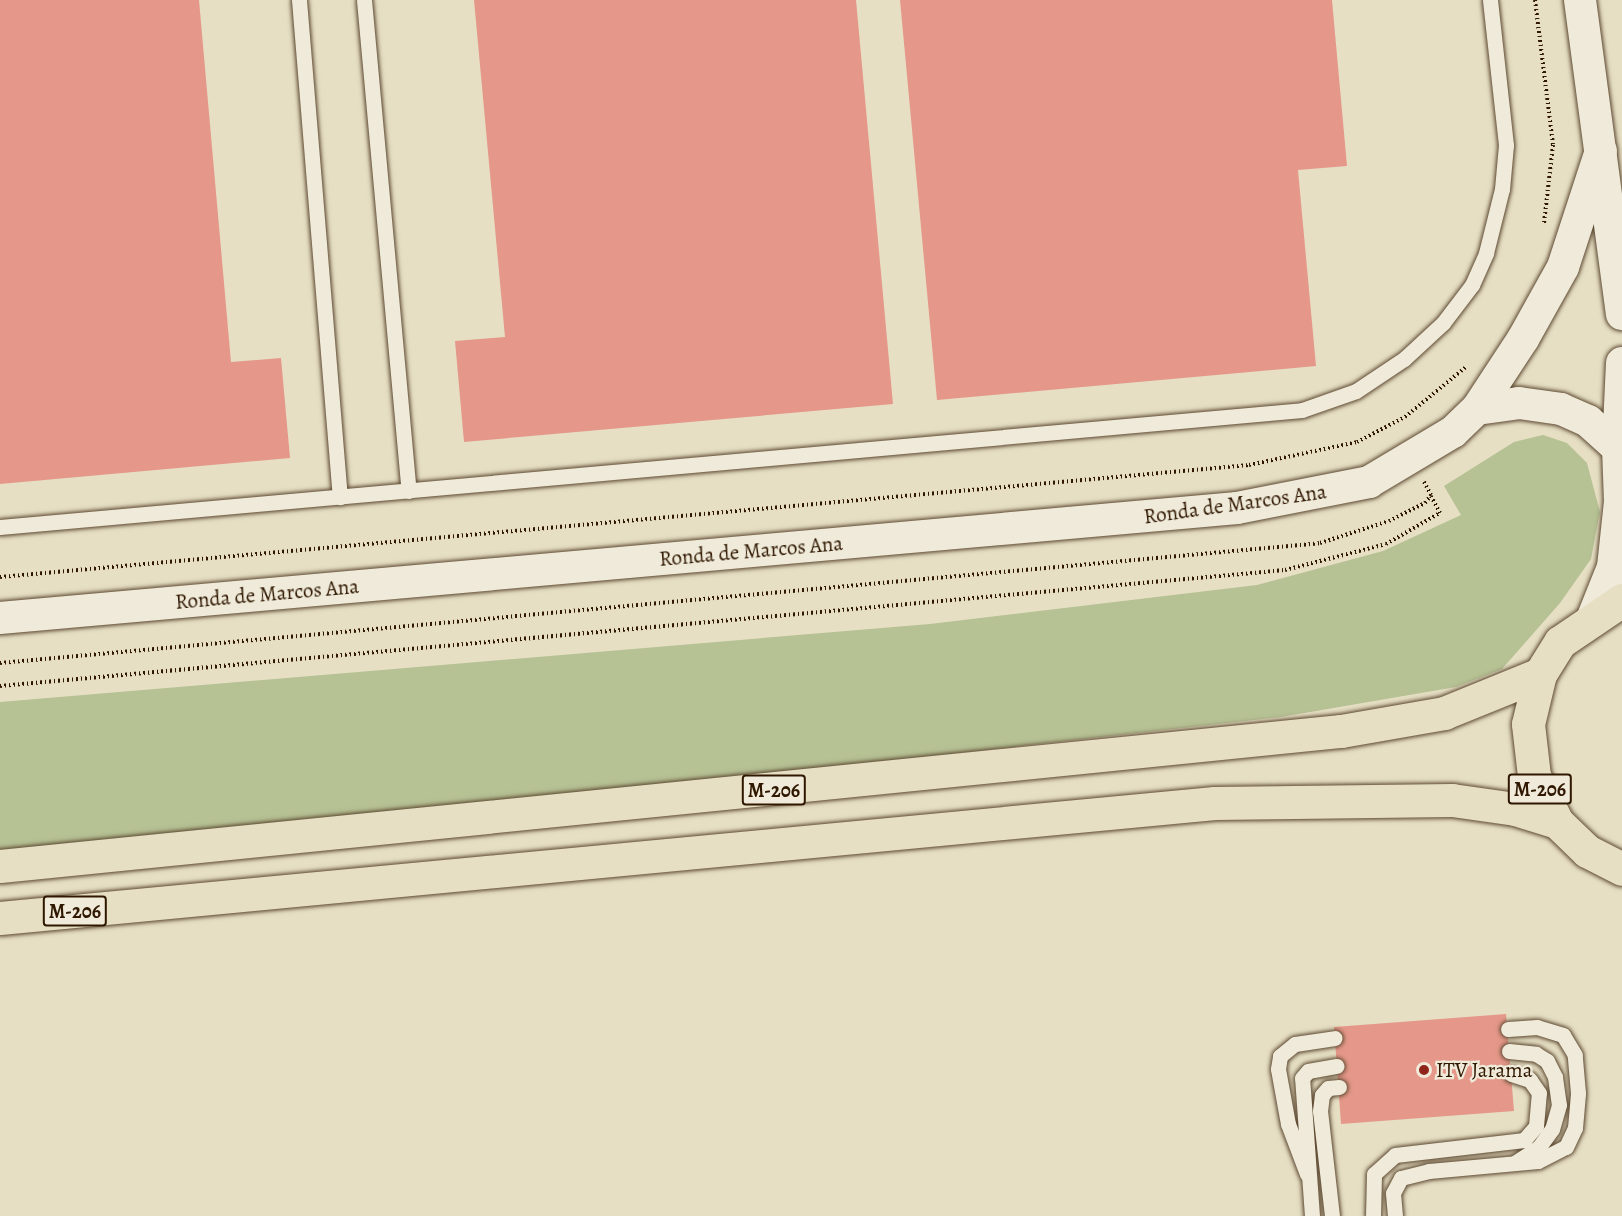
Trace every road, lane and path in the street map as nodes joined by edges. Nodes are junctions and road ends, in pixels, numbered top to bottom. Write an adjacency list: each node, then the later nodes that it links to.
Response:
1 (298, 0): 18 (lane)
2 (364, 0): 16 (lane)
3 (1490, 0): 16 (lane)
4 (1535, 0): 8 (path)
5 (1580, 0): 6 (street)
6 (1601, 151): 7 (street); 9 (street); 12 (street, Ronda de Marcos Ana)
7 (1622, 180)
8 (1543, 229)
9 (1622, 314)
10 (1473, 359): 13 (path)
11 (1622, 363): 14 (street)
12 (1478, 409): 14 (street); 15 (street, Ronda de Marcos Ana)
13 (1391, 424): 15 (path); 20 (path)
14 (1618, 448): 22 (street)
15 (1412, 459): 17 (path); 23 (street, Ronda de Marcos Ana)
16 (409, 491): 18 (lane)
17 (1431, 495): 24 (path); 26 (path)
18 (340, 497): 19 (lane)
19 (0, 527)
20 (0, 578)
21 (1622, 600): 22 (main road, M-206)
22 (1593, 617): 25 (main road, M-206)
23 (0, 618)
24 (0, 663)
25 (1540, 674): 27 (main road, M-206); 28 (main road, M-206)
26 (0, 686)
27 (1557, 822): 29 (main road, M-206); 30 (main road, M-206)
28 (0, 866)
29 (1622, 869)
30 (0, 918)
31 (1508, 1029): 37 (lane)
32 (1335, 1038): 38 (lane)
33 (1509, 1051): 37 (lane)
34 (1337, 1066): 38 (lane)
35 (1511, 1074): 41 (lane)
36 (1339, 1087): 40 (lane)
37 (1510, 1165): 42 (lane)
38 (1307, 1174): 39 (lane)
39 (1312, 1216)
40 (1332, 1216)
41 (1373, 1216)
42 (1395, 1216)

